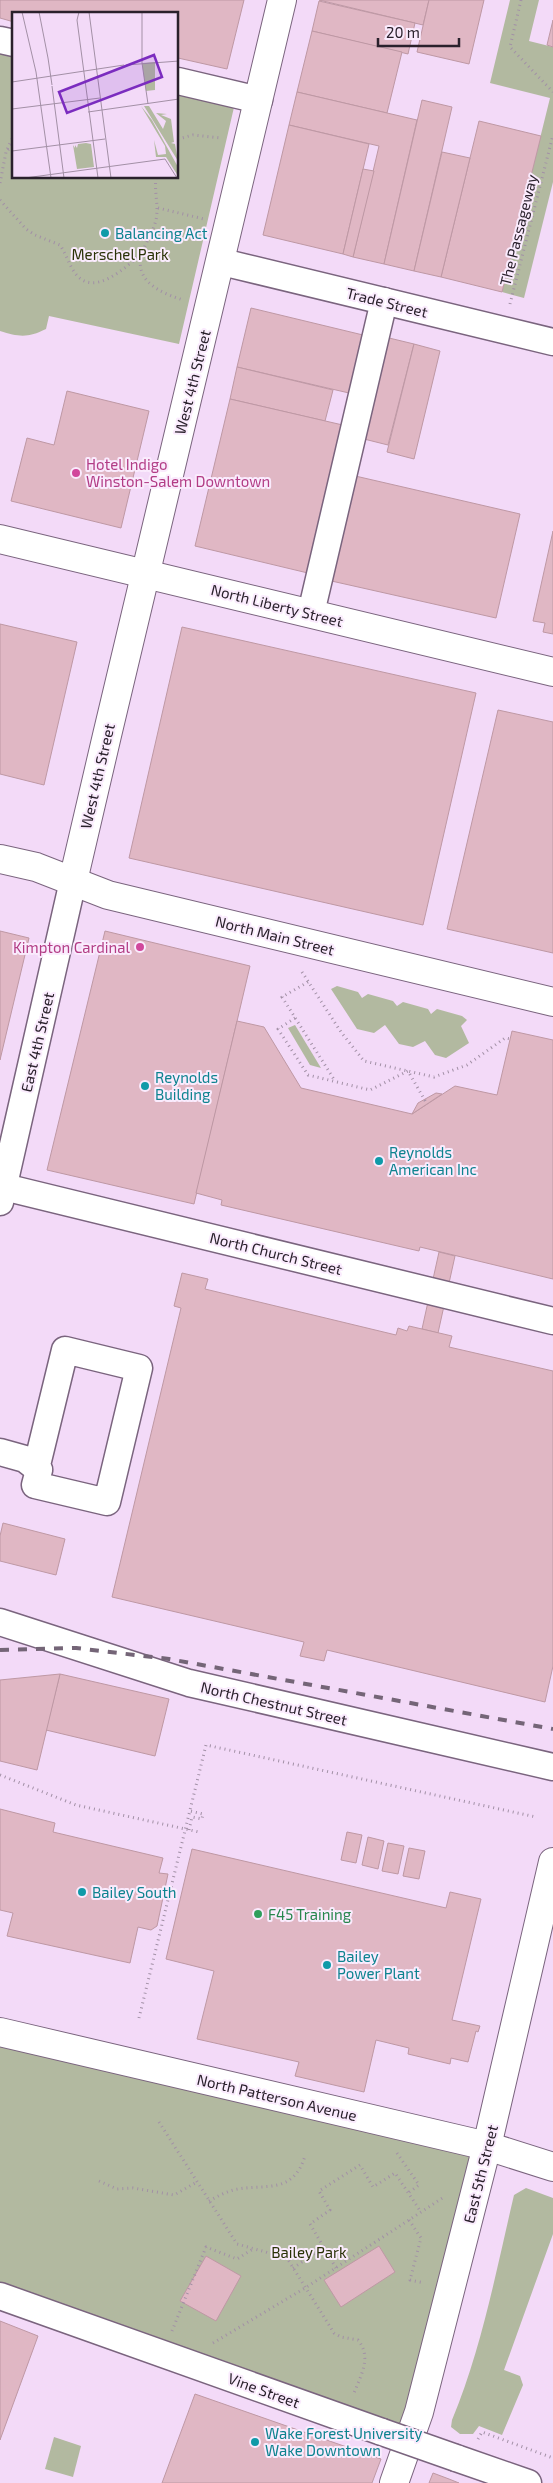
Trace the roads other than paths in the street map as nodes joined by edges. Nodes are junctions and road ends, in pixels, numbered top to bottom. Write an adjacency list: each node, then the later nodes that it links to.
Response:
1 (282, 0): 3 (main road, West 4th Street)
2 (179, 81): 3 (street)
3 (259, 100): 4 (main road, West 4th Street)
4 (222, 262): 5 (street, Trade Street); 8 (main road, West 4th Street)
5 (384, 301): 6 (street, Trade Street); 9 (street)
6 (553, 342)
7 (0, 539): 8 (main road, North Liberty Street)
8 (145, 574): 9 (main road, North Liberty Street); 12 (main road, West 4th Street)
9 (311, 613): 10 (main road, North Liberty Street)
10 (553, 672)
11 (0, 859): 12 (main road, North Main Street)
12 (73, 881): 13 (main road, North Main Street); 14 (street, East 4th Street)
13 (553, 1002)
14 (1, 1192): 15 (street, North Church Street)
15 (553, 1321)
16 (0, 1452): 18 (street)
17 (0, 1468): 18 (street)
18 (36, 1469): 18 (street)
19 (0, 1622): 20 (street, North Chestnut Street)
20 (553, 1767)
21 (553, 1862): 23 (main road, East 5th Street)
22 (0, 2032): 23 (main road, North Patterson Avenue)
23 (487, 2146): 24 (main road, North Patterson Avenue); 26 (main road, East 5th Street)
24 (553, 2167)
25 (0, 2296): 27 (street, Vine Street, bridge)
26 (394, 2483)
27 (528, 2483)

